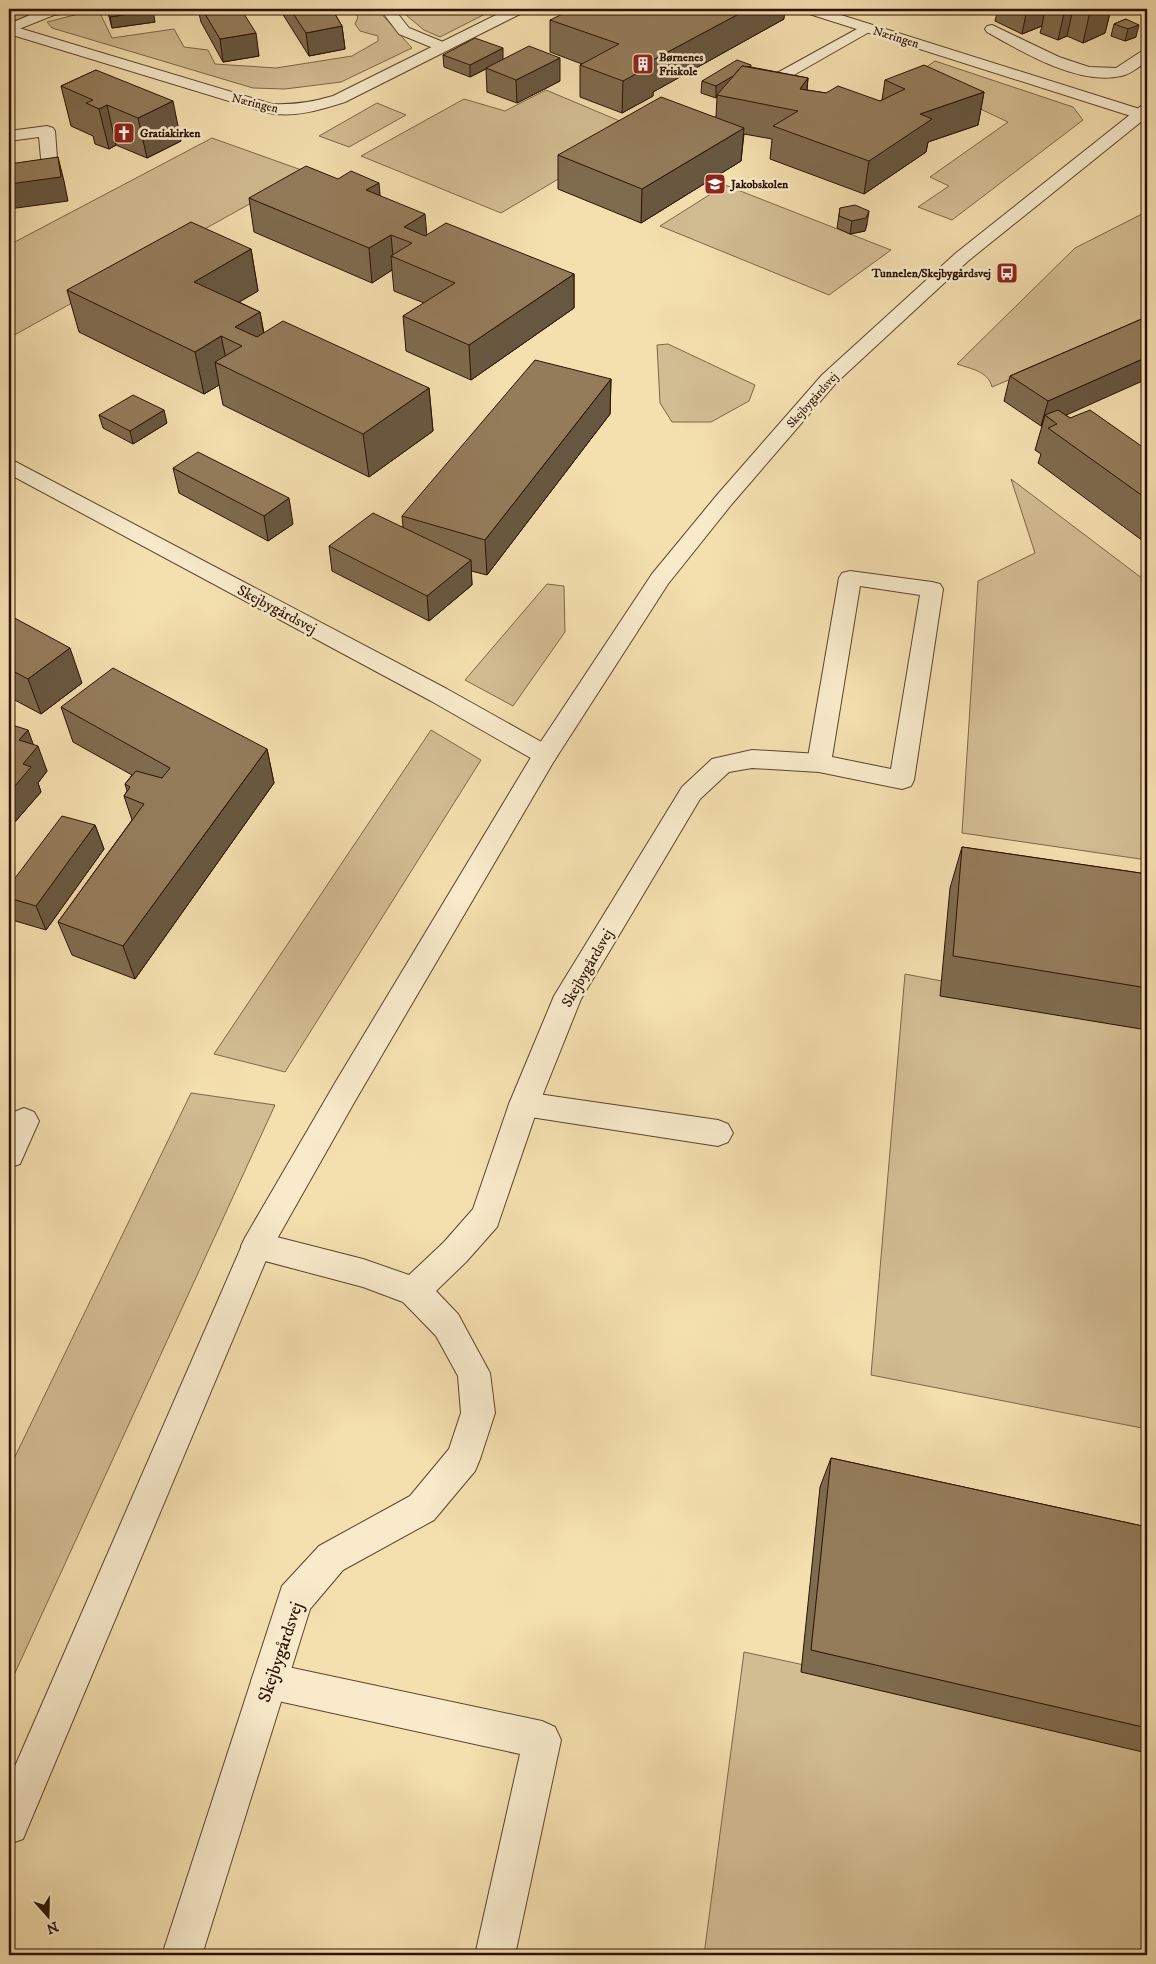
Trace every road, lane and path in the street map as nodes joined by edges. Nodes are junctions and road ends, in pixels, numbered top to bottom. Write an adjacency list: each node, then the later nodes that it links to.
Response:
1 (69, 9): 6 (street)
2 (387, 9): 9 (street)
3 (519, 9): 9 (street, Næringen)
4 (808, 9): 5 (street, Næringen)
5 (866, 28): 11 (street, Næringen); 12 (street)
6 (10, 29): 9 (street, Næringen)
7 (992, 29): 8 (street)
8 (1020, 44): 10 (street); 11 (street)
9 (443, 47)
10 (1147, 54)
11 (985, 65): 13 (street, Næringen)
12 (773, 81)
13 (1144, 112): 17 (street, Skejbygårdsvej)
14 (9, 136): 15 (street)
15 (49, 158)
16 (9, 466): 17 (street, Skejbygårdsvej)
17 (545, 755): 23 (street, Skejbygårdsvej)
18 (819, 763): 18 (street, Skejbygårdsvej); 19 (street, Skejbygårdsvej)
19 (524, 1104): 21 (street); 24 (street, Skejbygårdsvej)
20 (24, 1122): 22 (street)
21 (718, 1134)
22 (9, 1155)
23 (257, 1246): 24 (street, Skejbygårdsvej); 26 (street, Skejbygårdsvej)
24 (414, 1291): 25 (street, Skejbygårdsvej)
25 (269, 1681): 27 (street, Skejbygårdsvej); 28 (street)
26 (9, 1825)
27 (182, 1955)
28 (494, 1955)

